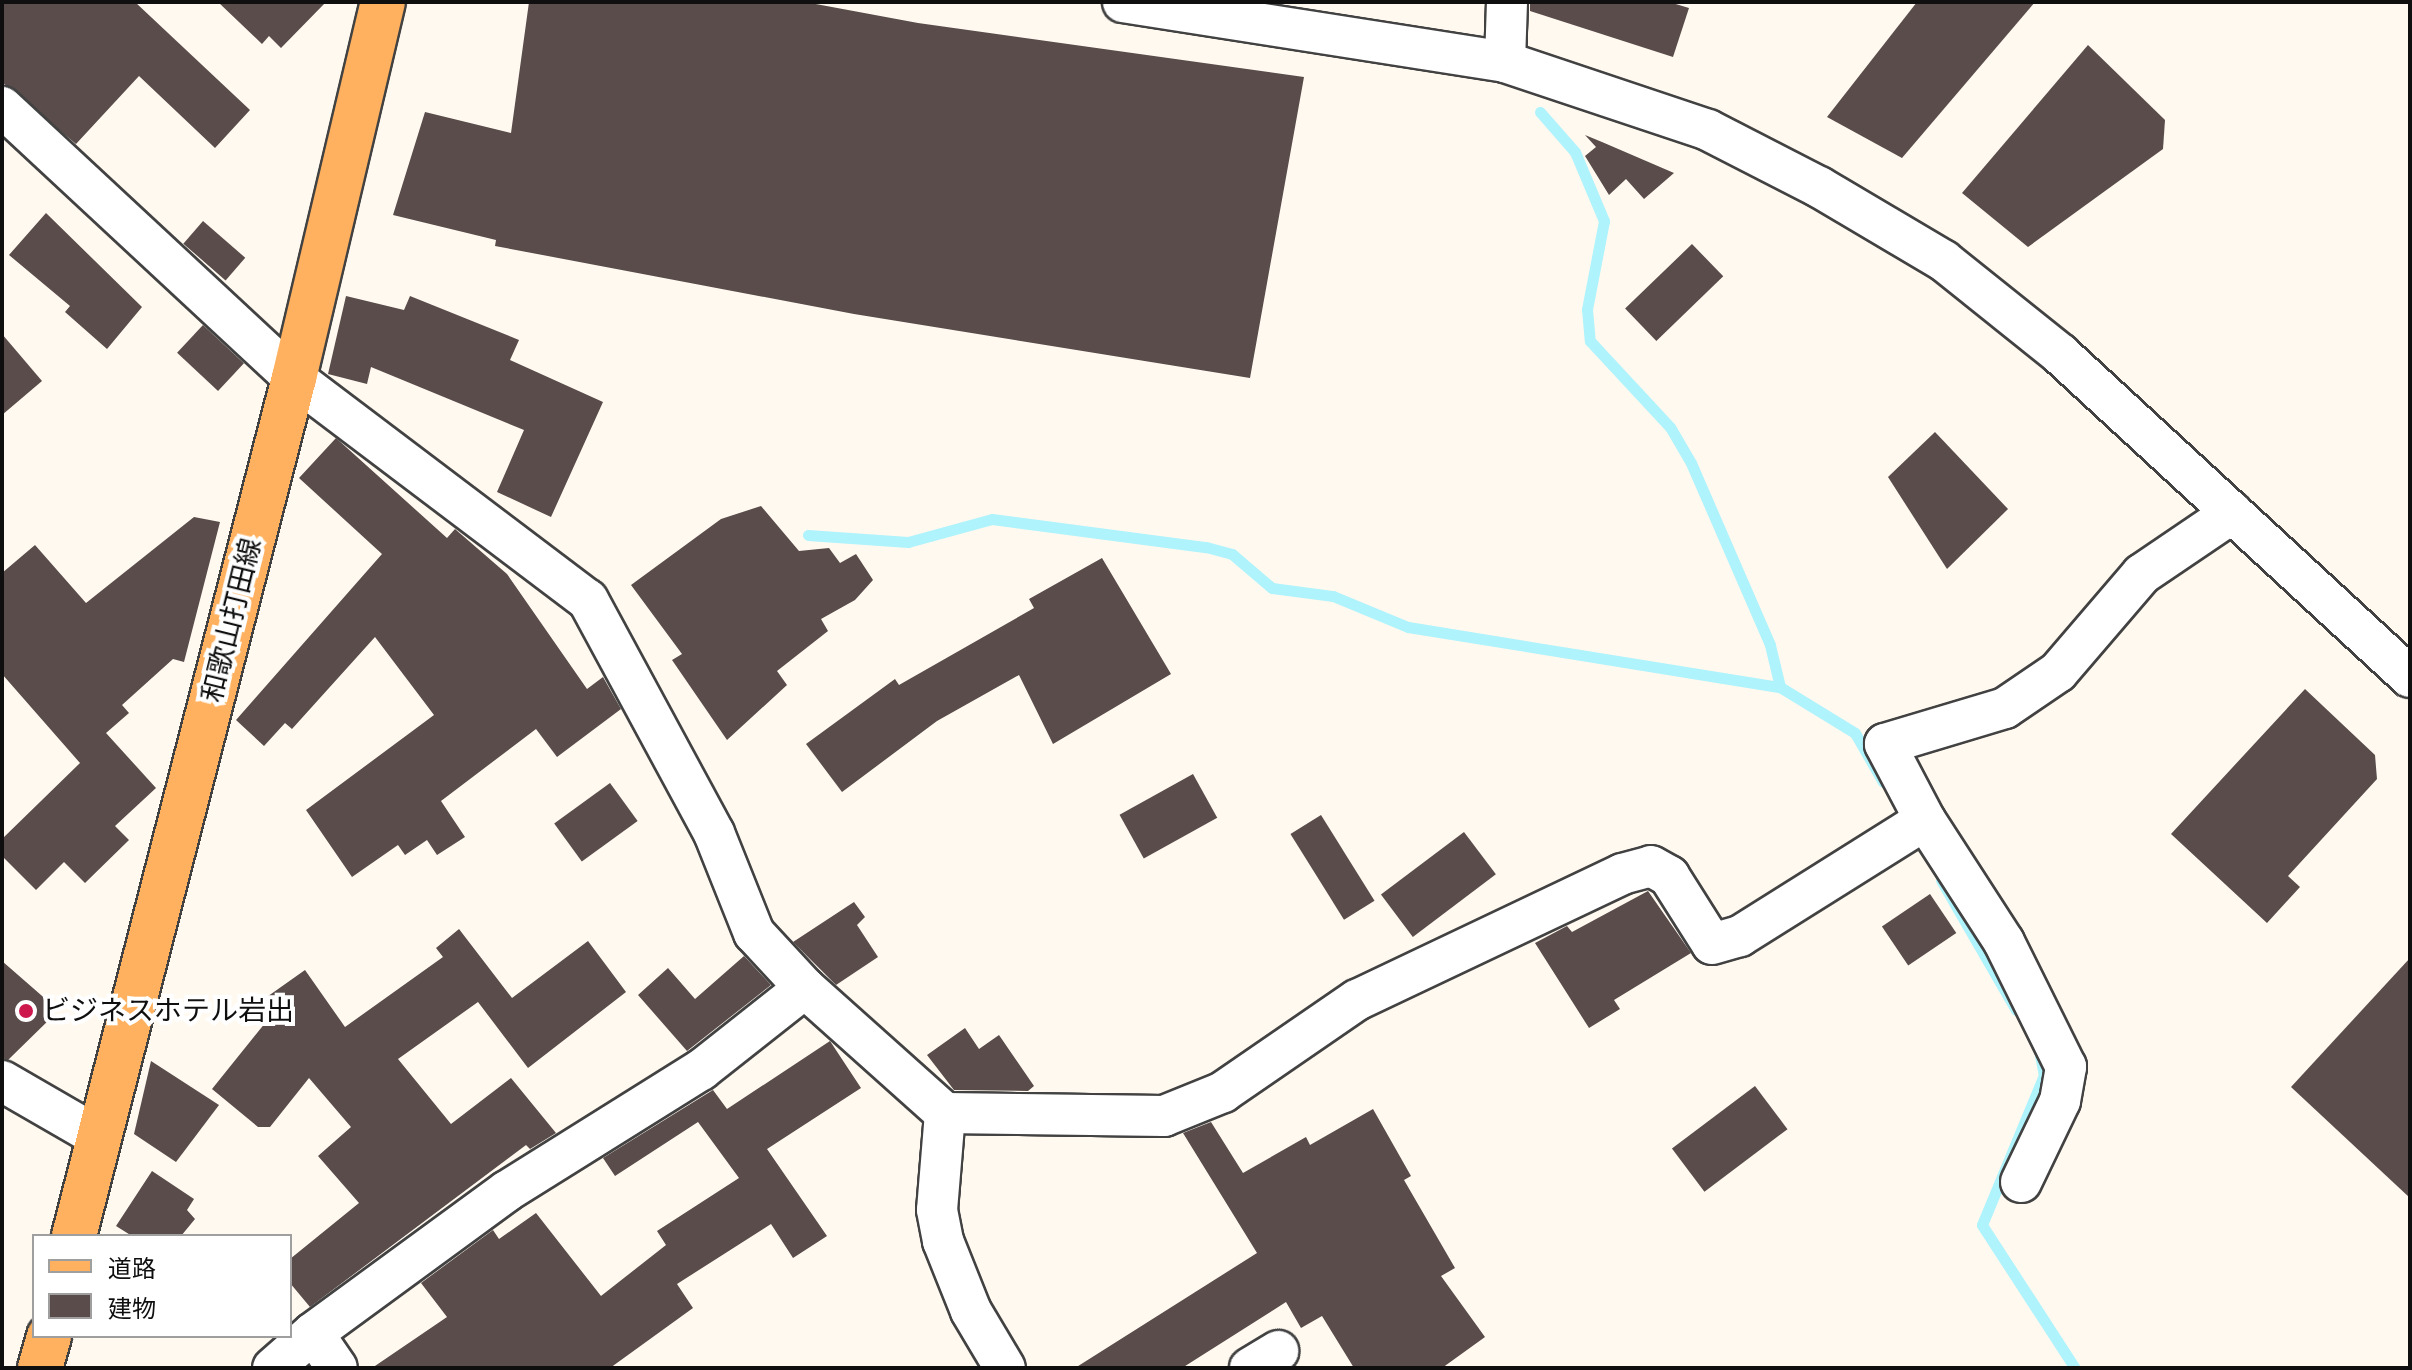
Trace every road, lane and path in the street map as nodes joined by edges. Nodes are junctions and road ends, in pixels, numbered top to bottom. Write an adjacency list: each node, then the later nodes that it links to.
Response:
1 (383, 2): 6 (main road, 和歌山打田線)
2 (1123, 2): 4 (street)
3 (1507, 2): 4 (street)
4 (1505, 62): 7 (street)
5 (2, 107): 6 (street)
6 (294, 378): 10 (street); 13 (main road, 和歌山打田線)
7 (2232, 513): 8 (street); 9 (street)
8 (2410, 677)
9 (1925, 820): 12 (street); 14 (street)
10 (805, 988): 12 (street); 16 (street)
11 (2, 1081): 13 (street)
12 (945, 1113): 21 (street)
13 (99, 1137): 15 (main road, 和歌山打田線)
14 (2021, 1182)
15 (75, 1234)
16 (313, 1333): 19 (street); 20 (street)
17 (48, 1338): 18 (main road)
18 (40, 1368)
19 (273, 1368)
20 (337, 1368)
21 (1005, 1368)

